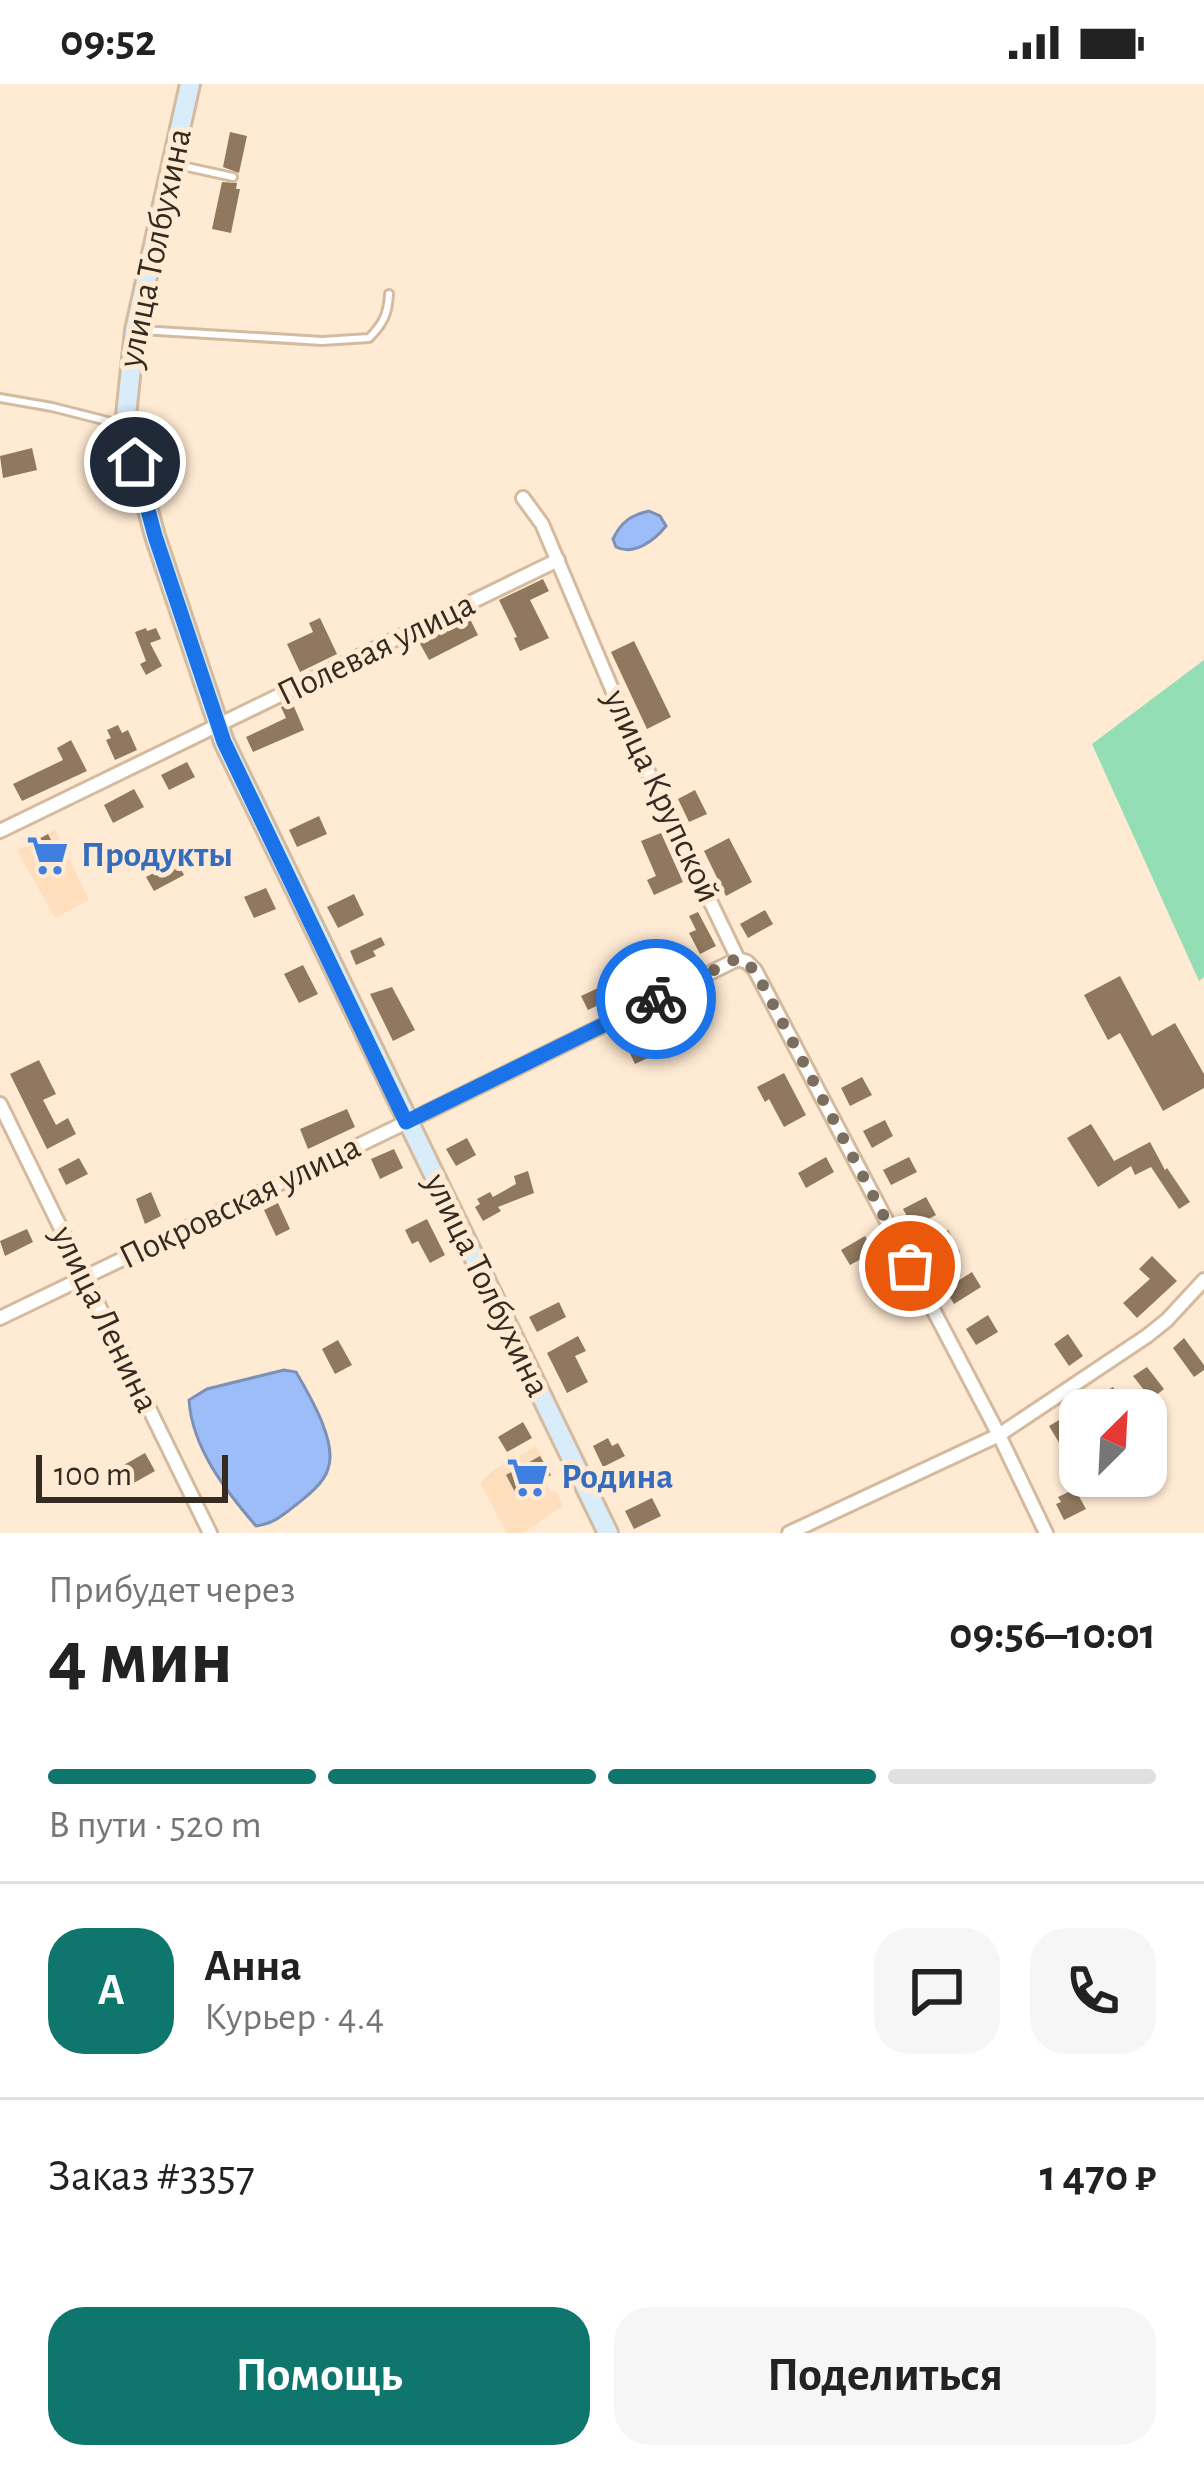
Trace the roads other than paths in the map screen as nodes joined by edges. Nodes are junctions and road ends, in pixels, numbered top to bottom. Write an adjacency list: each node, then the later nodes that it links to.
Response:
1 (190, 84): 2 (main road, улица Толбухина)
2 (171, 164): 3 (lane); 5 (main road, улица Толбухина)
3 (233, 177)
4 (389, 294): 5 (lane)
5 (135, 330): 7 (main road, улица Толбухина)
6 (0, 398): 7 (lane)
7 (124, 425): 10 (main road, улица Толбухина)
8 (523, 498): 9 (street, улица Крупской)
9 (557, 560): 10 (street, Полевая улица); 12 (street, улица Крупской)
10 (218, 726): 11 (street, Полевая улица); 14 (main road, улица Толбухина)
11 (0, 831)
12 (738, 958): 14 (street, Покровская улица); 18 (street, улица Крупской)
13 (0, 1104): 15 (street, улица Ленина)
14 (406, 1122): 15 (street, Покровская улица); 20 (main road, улица Толбухина)
15 (84, 1278): 17 (street, Покровская улица); 19 (street, улица Ленина)
16 (1204, 1280): 18 (street)
17 (0, 1318)
18 (999, 1435): 21 (street); 22 (street, улица Крупской)
19 (210, 1533)
20 (608, 1533)
21 (789, 1533)
22 (1046, 1533)

